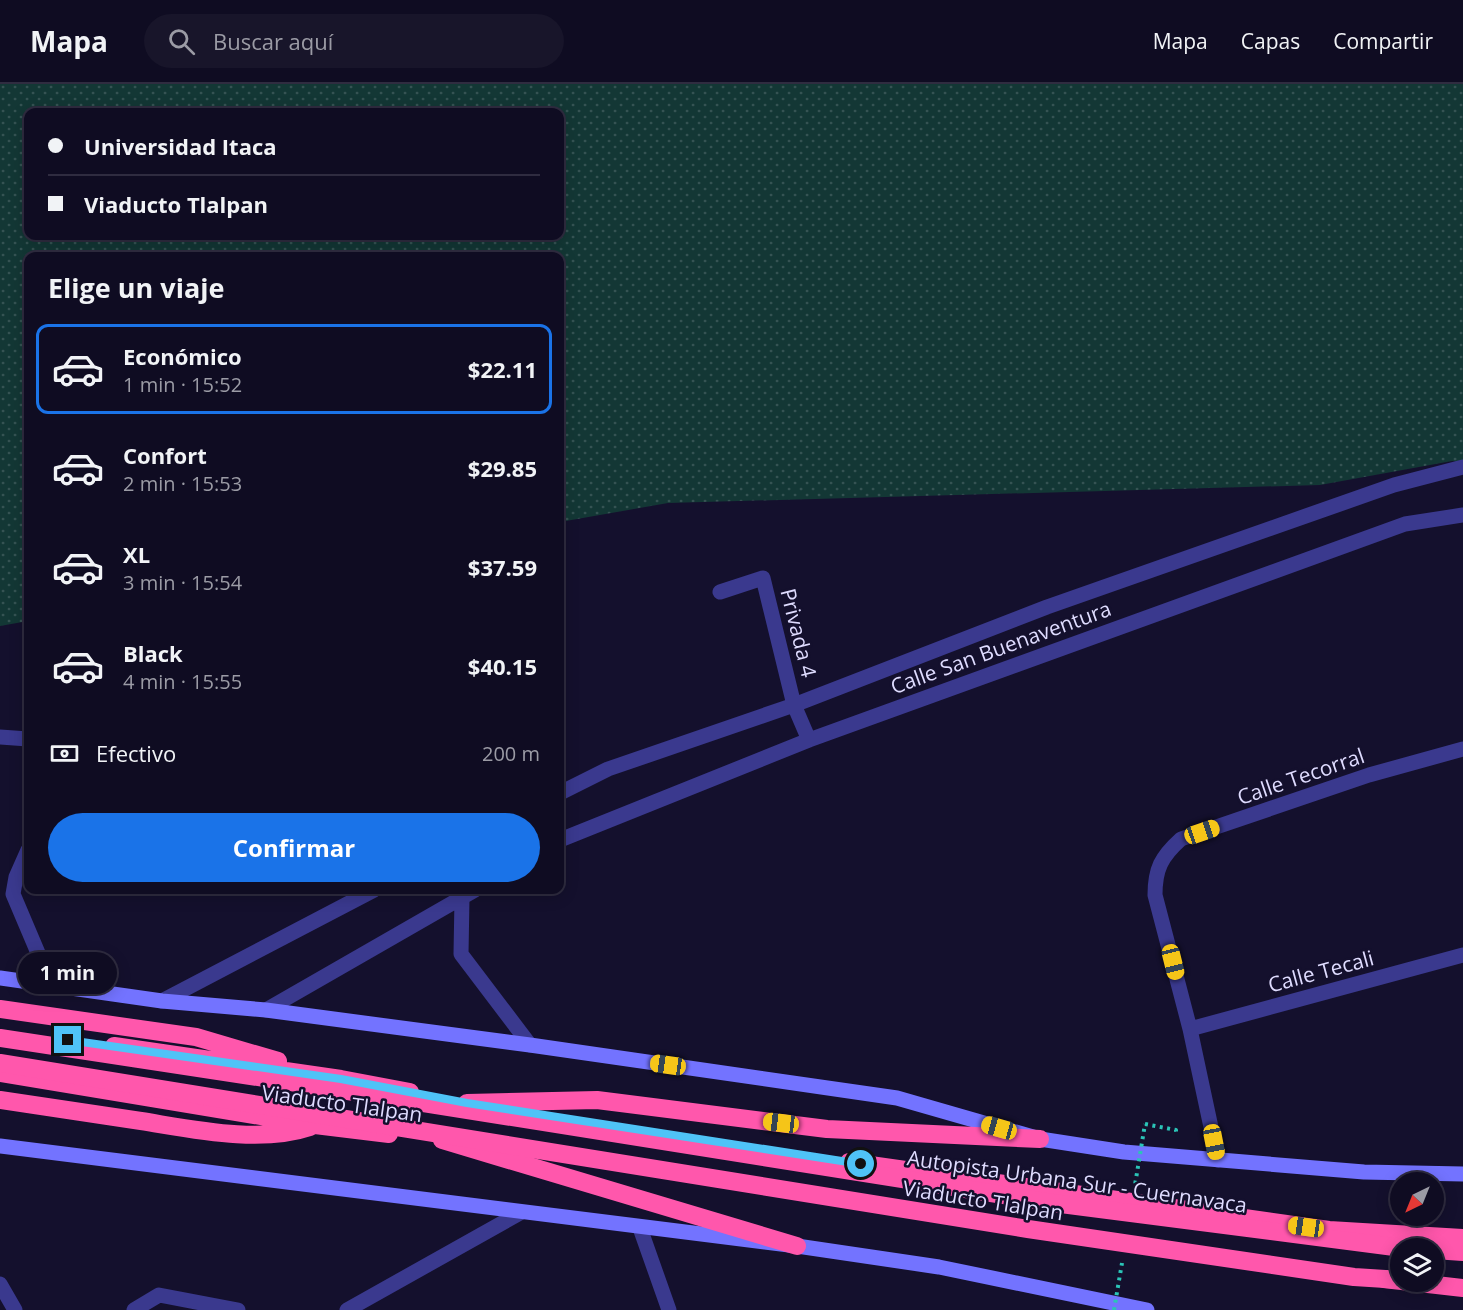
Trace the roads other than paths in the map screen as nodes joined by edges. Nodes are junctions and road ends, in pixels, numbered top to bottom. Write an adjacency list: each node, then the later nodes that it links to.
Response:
1 (1463, 467): 4 (street, Calle San Buenaventura)
2 (1463, 515): 7 (street, Calle San Buenaventura)
3 (720, 592): 4 (street, Privada 4)
4 (794, 705): 7 (street, Privada 4); 9 (street, Calle San Buenaventura)
5 (0, 737): 6 (street)
6 (24, 739)
7 (809, 740): 10 (street, Calle San Buenaventura)
8 (1463, 749): 21 (street, Calle Tecorral)
9 (564, 791)
10 (564, 837)
11 (24, 859): 17 (street)
12 (366, 894): 18 (street)
13 (469, 894): 14 (street)
14 (462, 898): 20 (street); 24 (street)
15 (1463, 955): 21 (street, Calle Tecali)
16 (0, 978): 17 (main road)
17 (52, 986): 18 (main road)
18 (162, 1001): 20 (main road)
19 (0, 1009): 27 (highway)
20 (266, 1010): 24 (main road)
21 (1190, 1029): 34 (street)
22 (0, 1030): 27 (highway, Viaducto Tlalpan)
23 (0, 1038): 40 (highway, Autopista Urbana Sur - Cuernavaca, bridge)
24 (530, 1045): 31 (main road)
25 (0, 1063): 43 (highway, bridge)
26 (0, 1073): 30 (highway, Viaducto Tlalpan)
27 (341, 1079): 29 (highway, Viaducto Tlalpan)
28 (0, 1100): 30 (highway)
29 (467, 1103): 31 (highway); 38 (highway, Viaducto Tlalpan)
30 (315, 1125): 32 (highway, Viaducto Tlalpan)
31 (1040, 1139): 34 (main road)
32 (442, 1140): 39 (highway); 47 (highway, Viaducto Tlalpan)
33 (0, 1146): 36 (main road)
34 (1218, 1160): 35 (main road)
35 (1463, 1174)
36 (520, 1213): 37 (main road); 51 (street)
37 (640, 1228): 39 (main road); 52 (street)
38 (1463, 1238)
39 (797, 1246): 53 (main road)
40 (1390, 1246)
41 (1444, 1251): 42 (highway)
42 (1463, 1252)
43 (1390, 1279)
44 (1444, 1282): 45 (highway)
45 (1463, 1283)
46 (0, 1284): 48 (street)
47 (1463, 1288)
48 (15, 1310)
49 (134, 1310): 50 (street)
50 (238, 1310)
51 (347, 1310)
52 (669, 1310)
53 (1147, 1310)

